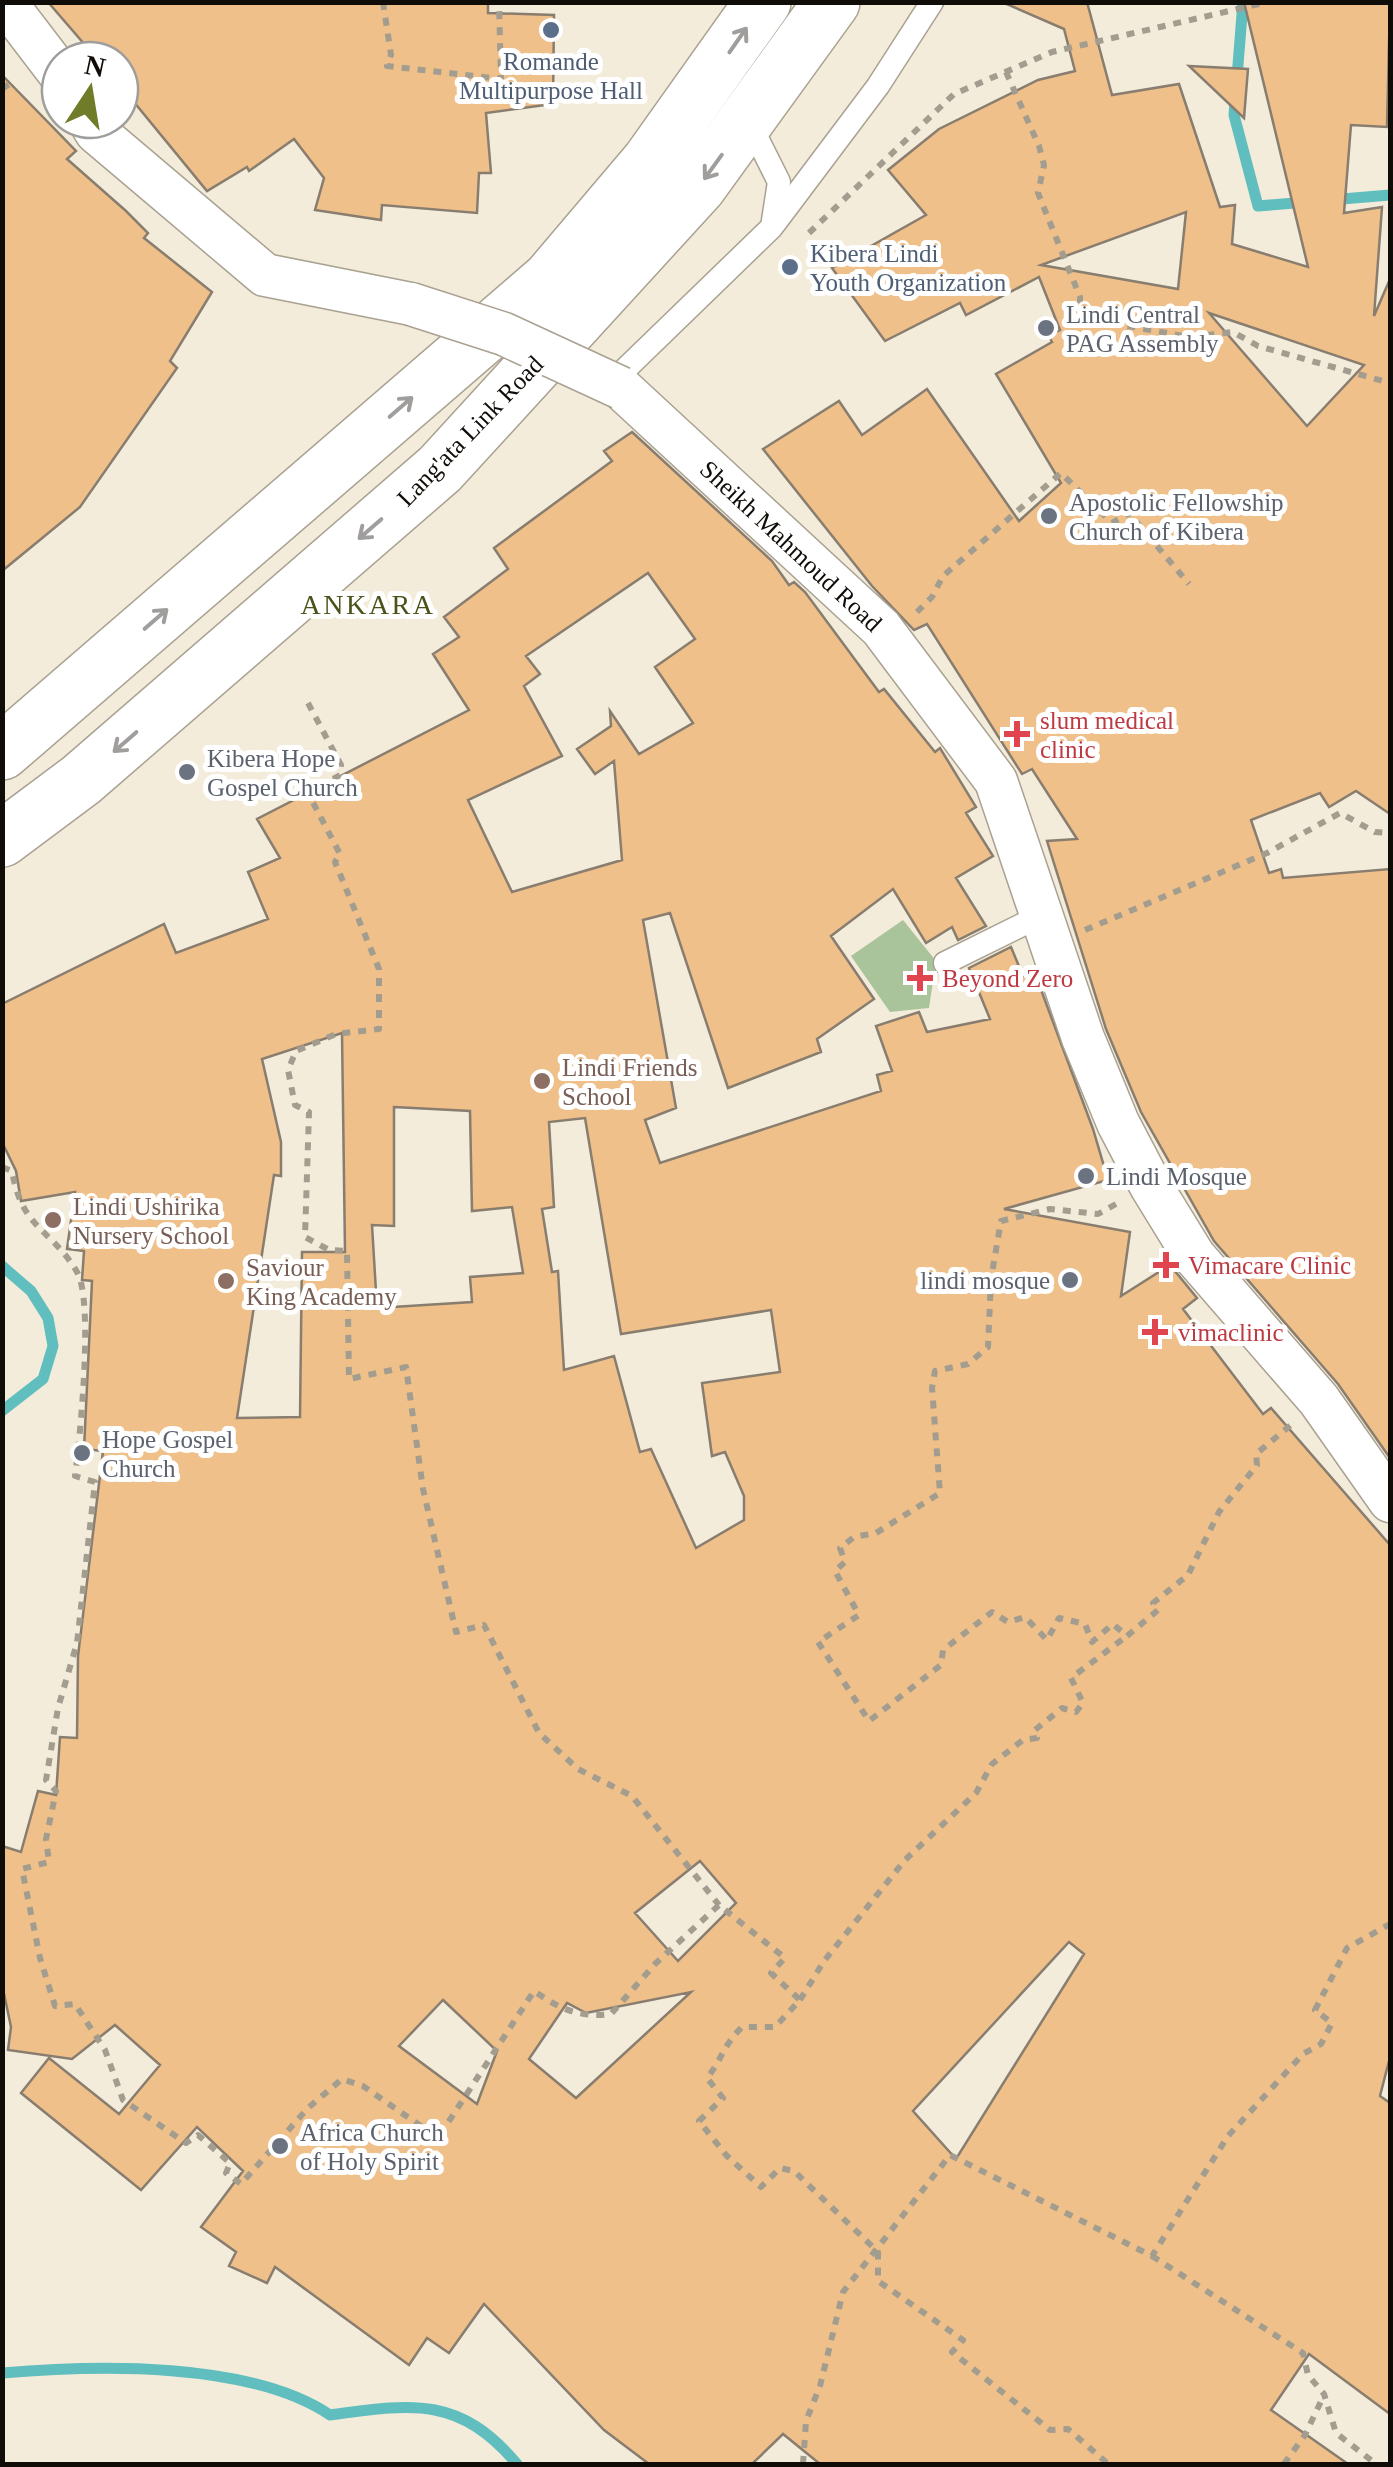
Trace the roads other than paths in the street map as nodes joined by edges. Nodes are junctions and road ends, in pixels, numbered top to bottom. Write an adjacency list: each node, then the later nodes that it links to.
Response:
1 (5, 2): 5 (street)
2 (763, 2): 10 (main road, one-way to 2)
3 (832, 2): 6 (main road, Lang'ata Link Road)
4 (932, 2): 8 (lane)
5 (40, 48)
6 (747, 120): 8 (lane); 11 (main road, Lang'ata Link Road, one-way to 11)
7 (105, 140): 9 (street, Sheikh Mahmoud Road, bridge)
8 (772, 227): 9 (lane)
9 (616, 385): 12 (street, Sheikh Mahmoud Road)
10 (2, 752)
11 (2, 839)
12 (1047, 930): 13 (lane); 14 (street, Sheikh Mahmoud Road)
13 (945, 963)
14 (1390, 1501)

